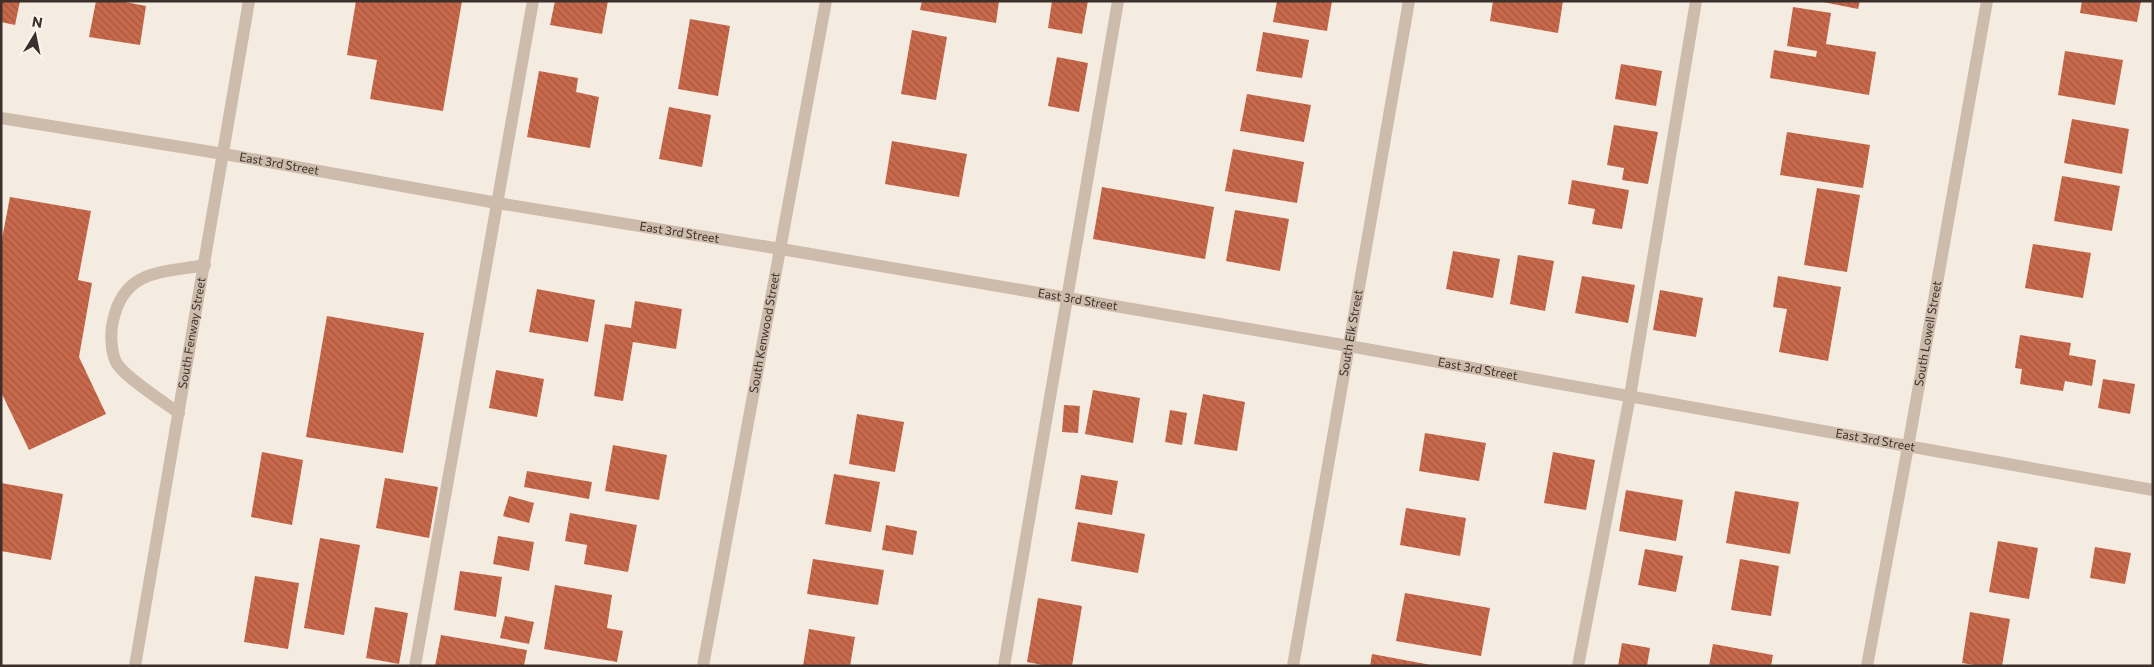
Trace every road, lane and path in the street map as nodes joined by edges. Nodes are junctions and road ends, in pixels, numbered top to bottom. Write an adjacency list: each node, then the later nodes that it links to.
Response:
1 (250, 1): 9 (street, South Fenway Street)
2 (533, 1): 10 (street)
3 (826, 1): 11 (street, South Kenwood Street)
4 (1118, 1): 13 (street)
5 (1409, 1): 14 (street, South Elk Street)
6 (1696, 1): 15 (street)
7 (1987, 1): 17 (street, South Lowell Street)
8 (1, 118): 9 (street, East 3rd Street)
9 (224, 154): 10 (street, East 3rd Street); 12 (street, South Fenway Street)
10 (497, 203): 11 (street, East 3rd Street); 20 (street)
11 (781, 249): 13 (street, East 3rd Street); 21 (street, South Kenwood Street)
12 (204, 265): 16 (street, South Fenway Street); 16 (street)
13 (1066, 298): 14 (street, East 3rd Street); 22 (street)
14 (1350, 346): 15 (street, East 3rd Street); 23 (street, South Elk Street)
15 (1630, 396): 17 (street, East 3rd Street); 24 (street)
16 (179, 413): 19 (street, South Fenway Street)
17 (1908, 447): 18 (street, East 3rd Street); 25 (street, South Lowell Street)
18 (2153, 490)
19 (135, 666)
20 (415, 666)
21 (703, 666)
22 (1004, 666)
23 (1293, 666)
24 (1578, 666)
25 (1867, 666)

